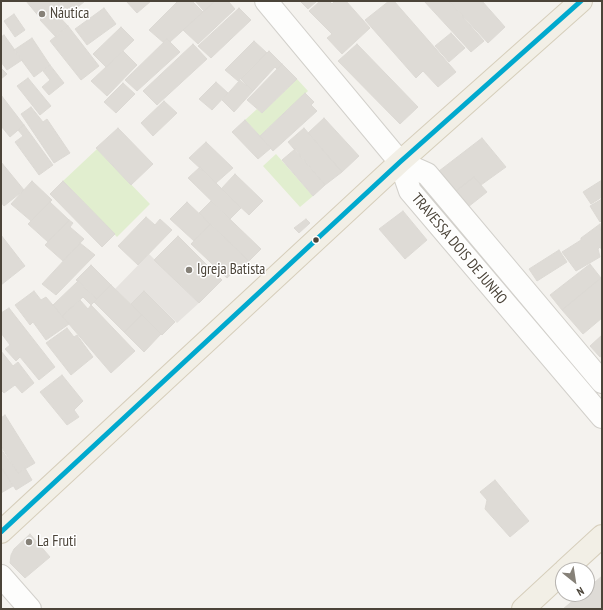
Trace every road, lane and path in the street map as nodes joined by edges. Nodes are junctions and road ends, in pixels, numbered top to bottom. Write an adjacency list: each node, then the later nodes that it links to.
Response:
1 (266, 1): 3 (street, TRAVESSA DOIS DE JUNHO)
2 (581, 1): 3 (main road)
3 (400, 162): 4 (street); 5 (street, TRAVESSA DOIS DE JUNHO); 6 (main road)
4 (602, 382)
5 (602, 417)
6 (1, 532)
7 (602, 536): 8 (main road)
8 (574, 562)
9 (1, 576): 11 (street)
10 (555, 579): 12 (main road)
11 (30, 609)
12 (523, 609)

